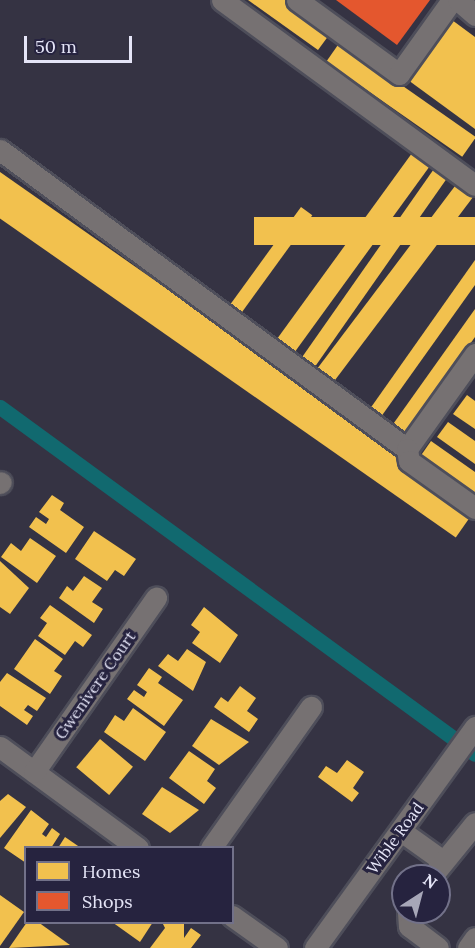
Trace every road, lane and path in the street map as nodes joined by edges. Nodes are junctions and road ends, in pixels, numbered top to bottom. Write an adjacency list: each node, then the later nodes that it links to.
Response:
1 (222, 0): 7 (street)
2 (297, 0): 3 (street)
3 (452, 0)
4 (458, 0): 5 (street)
5 (475, 15)
6 (0, 150): 9 (street)
7 (475, 185)
8 (475, 354): 9 (street)
9 (407, 449): 10 (street)
10 (475, 508)
11 (156, 598): 15 (street, Gwenivere Court)
12 (311, 707): 19 (street)
13 (475, 728): 17 (street, Wible Road)
14 (0, 747): 15 (street)
15 (34, 772): 18 (street)
16 (475, 823): 21 (street)
17 (400, 831): 20 (street); 26 (street, Wible Road)
18 (135, 846)
19 (212, 846)
20 (434, 864)
21 (441, 864)
22 (234, 917): 25 (street)
23 (409, 924): 27 (street)
24 (475, 938): 28 (street)
25 (277, 948)
26 (315, 948)
27 (438, 948)
28 (468, 948)

